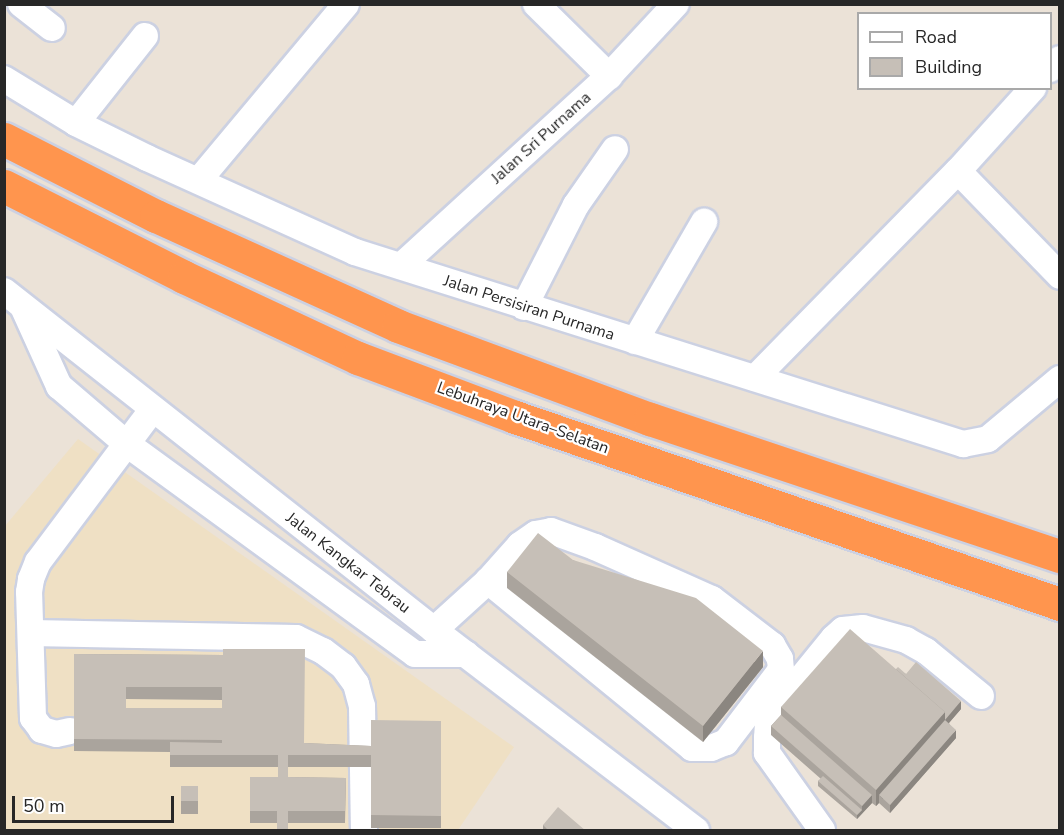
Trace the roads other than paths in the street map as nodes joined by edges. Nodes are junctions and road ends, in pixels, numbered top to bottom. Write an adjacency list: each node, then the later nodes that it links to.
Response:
1 (21, 4): 5 (street)
2 (346, 4): 14 (street)
3 (536, 4): 7 (street)
4 (676, 4): 7 (street, Jalan Sri Purnama)
5 (52, 27)
6 (145, 36): 10 (street)
7 (609, 76): 17 (street, Jalan Sri Purnama)
8 (4, 79): 10 (street, Jalan Persisiran Purnama)
9 (1031, 90): 13 (street)
10 (76, 123): 14 (street, Jalan Persisiran Purnama)
11 (4, 139): 29 (highway)
12 (615, 149): 20 (street)
13 (958, 171): 18 (street); 22 (street)
14 (199, 180): 17 (street, Jalan Persisiran Purnama)
15 (4, 186): 31 (highway, Lebuhraya Utara–Selatan)
16 (704, 222): 21 (street)
17 (401, 266): 20 (street, Jalan Persisiran Purnama)
18 (1059, 276)
19 (13, 297): 24 (street, Jalan Kangkar Tebrau); 25 (street)
20 (524, 307): 21 (street, Jalan Persisiran Purnama)
21 (635, 342): 22 (street, Jalan Persisiran Purnama)
22 (755, 378): 23 (street, Jalan Persisiran Purnama)
23 (1057, 387)
24 (152, 410): 26 (street); 32 (street, Jalan Kangkar Tebrau)
25 (97, 419): 26 (street); 27 (street)
26 (127, 444): 27 (street); 28 (street)
27 (107, 472): 28 (street); 33 (street)
28 (167, 472): 34 (street)
29 (1059, 556)
30 (488, 581): 30 (street); 32 (street)
31 (1059, 604)
32 (434, 630): 34 (street, Jalan Kangkar Tebrau)
33 (31, 633): 36 (street); 37 (street)
34 (466, 654): 38 (street, Jalan Kangkar Tebrau)
35 (981, 696): 39 (street)
36 (70, 731)
37 (364, 831)
38 (696, 831)
39 (822, 831)

